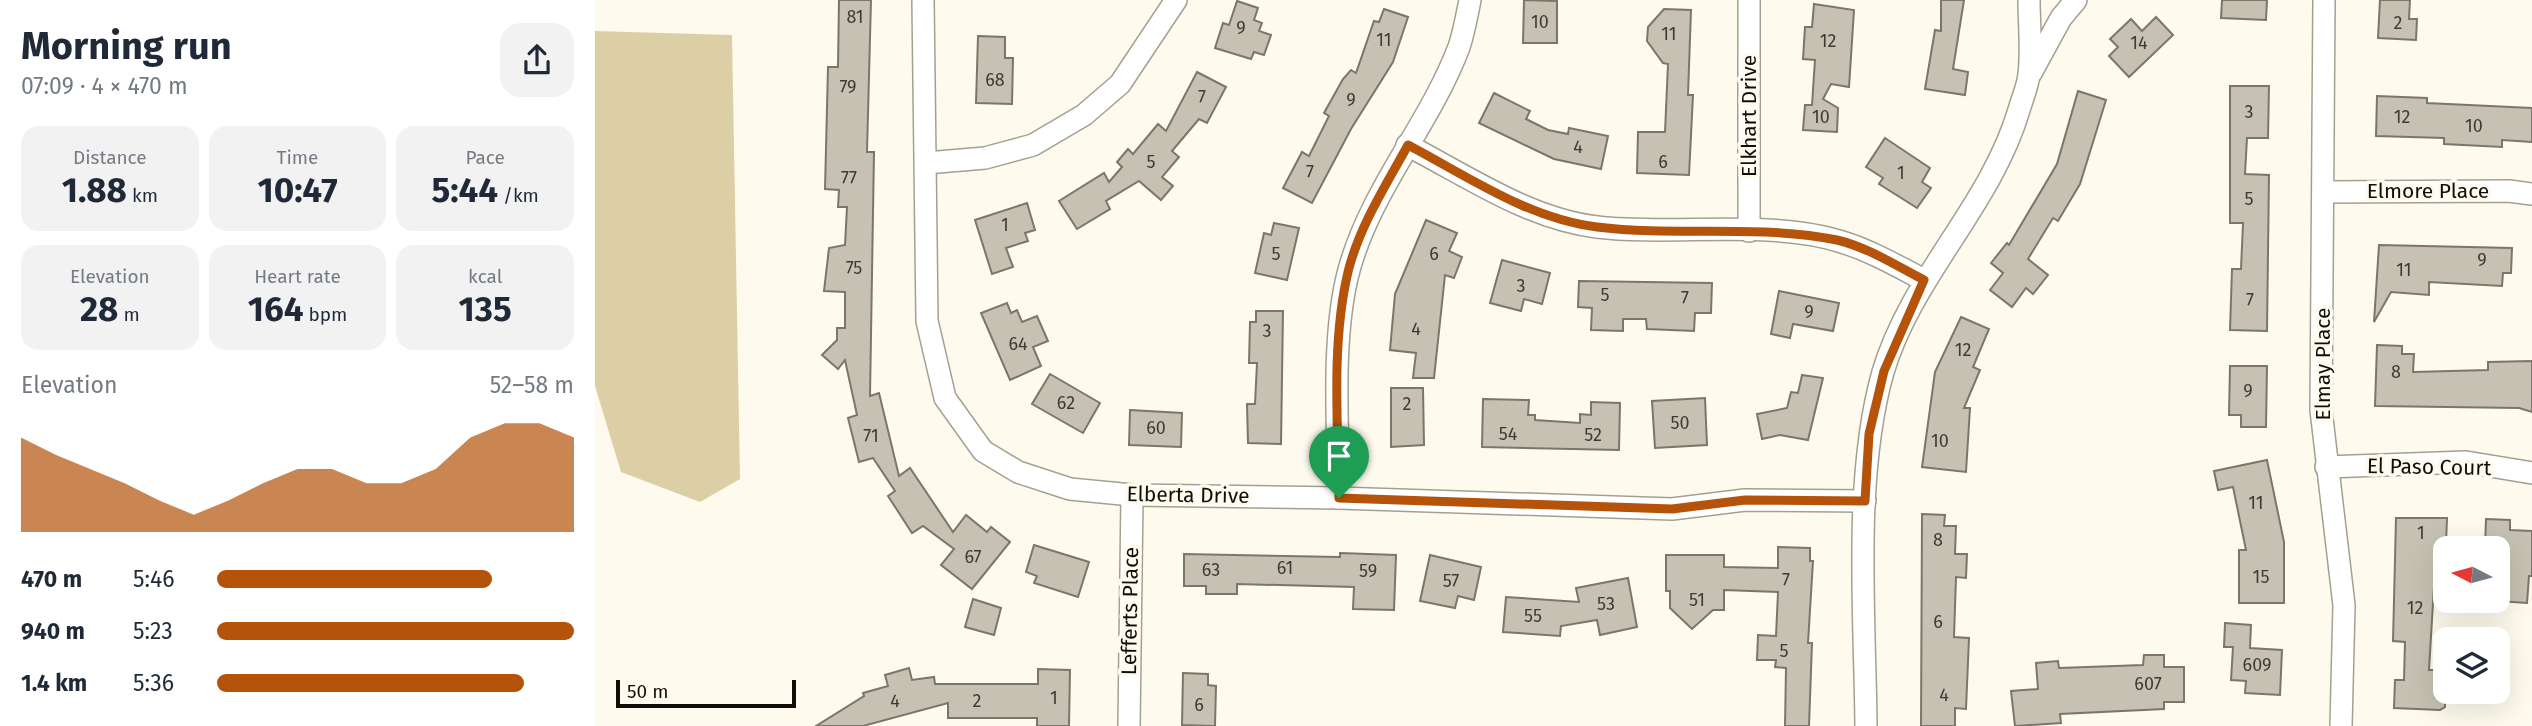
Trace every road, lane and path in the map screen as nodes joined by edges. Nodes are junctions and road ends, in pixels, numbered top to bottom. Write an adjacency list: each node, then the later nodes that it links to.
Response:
1 (923, 0): 10 (street, Elberta Drive)
2 (1176, 0): 10 (street)
3 (1470, 0): 9 (street)
4 (1749, 0): 13 (street, Elkhart Drive)
5 (2029, 0): 8 (street)
6 (2076, 0): 8 (street)
7 (2324, 0): 11 (street, Elmay Place)
8 (2029, 75): 14 (street)
9 (1408, 145): 13 (street); 18 (street)
10 (926, 163): 17 (street, Elberta Drive)
11 (2325, 192): 12 (street, Elmore Place); 15 (street, Elmay Place)
12 (2532, 194)
13 (1749, 231): 14 (street)
14 (1924, 280): 19 (street)
15 (2326, 467): 16 (street, El Paso Court); 22 (street, Elmay Place)
16 (2532, 473)
17 (1132, 495): 18 (street, Elberta Drive); 20 (street, Lefferts Place)
18 (1339, 498): 19 (street, Elberta Drive)
19 (1865, 501): 21 (street)
20 (1129, 726)
21 (1866, 726)
22 (2341, 726)

